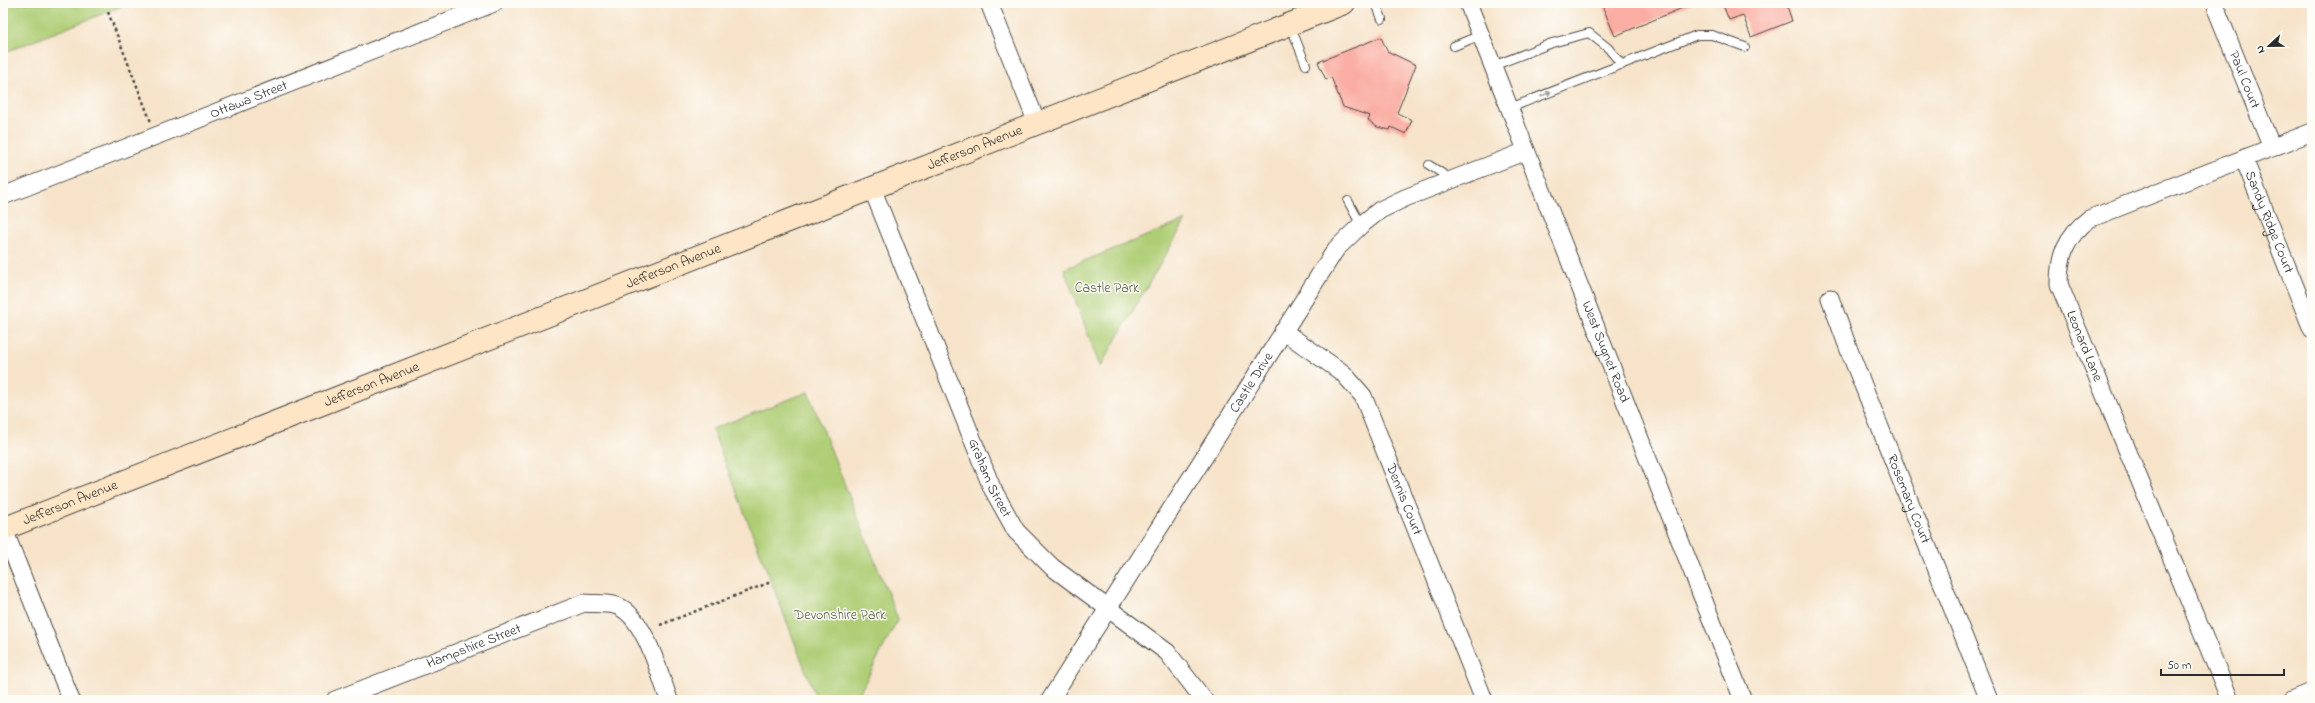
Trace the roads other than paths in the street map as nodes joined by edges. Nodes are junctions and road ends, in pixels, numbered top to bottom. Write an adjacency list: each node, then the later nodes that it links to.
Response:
1 (494, 3): 25 (street, Ottawa Street)
2 (989, 3): 17 (street)
3 (1344, 3): 6 (street, Jefferson Avenue)
4 (1376, 3): 8 (lane)
5 (1468, 3): 10 (street, West Sugnet Road)
6 (1307, 10): 9 (street, Jefferson Avenue)
7 (2217, 11): 19 (street, Paul Court)
8 (1382, 19)
9 (1290, 24): 13 (lane); 17 (street, Jefferson Avenue)
10 (1481, 35): 11 (lane); 15 (street, West Sugnet Road)
11 (1454, 46)
12 (1746, 47): 14 (lane)
13 (1306, 65)
14 (1622, 65): 15 (lane); 16 (lane, one-way to 14)
15 (1493, 66): 16 (street, West Sugnet Road)
16 (1510, 108): 20 (street, West Sugnet Road)
17 (1037, 123): 24 (street, Jefferson Avenue)
18 (2312, 132): 19 (street, Leonard Lane)
19 (2272, 148): 21 (street, Leonard Lane)
20 (1526, 151): 23 (street, Castle Drive); 41 (street, West Sugnet Road)
21 (2244, 159): 29 (street, Sandy Ridge Court); 43 (street, Leonard Lane)
22 (1430, 165): 23 (lane)
23 (1452, 180): 27 (street, Castle Drive)
24 (872, 188): 31 (street, Jefferson Avenue); 32 (street, Graham Street)
25 (3, 196)
26 (1348, 201): 27 (lane)
27 (1360, 225): 30 (street, Castle Drive)
28 (1830, 298): 42 (street, Rosemary Court)
29 (2312, 329)
30 (1283, 331): 32 (street, Castle Drive); 40 (street, Dennis Court)
31 (3, 528): 35 (street)
32 (1108, 609): 38 (street, Castle Drive); 39 (street, Graham Street)
33 (2312, 692): 44 (street)
34 (360, 695): 36 (street, Hampshire Street); 37 (street, Hampshire Street)
35 (71, 700)
36 (335, 700)
37 (670, 700)
38 (1050, 700)
39 (1204, 700)
40 (1484, 700)
41 (1743, 700)
42 (1989, 700)
43 (2230, 700)
44 (2292, 700)

